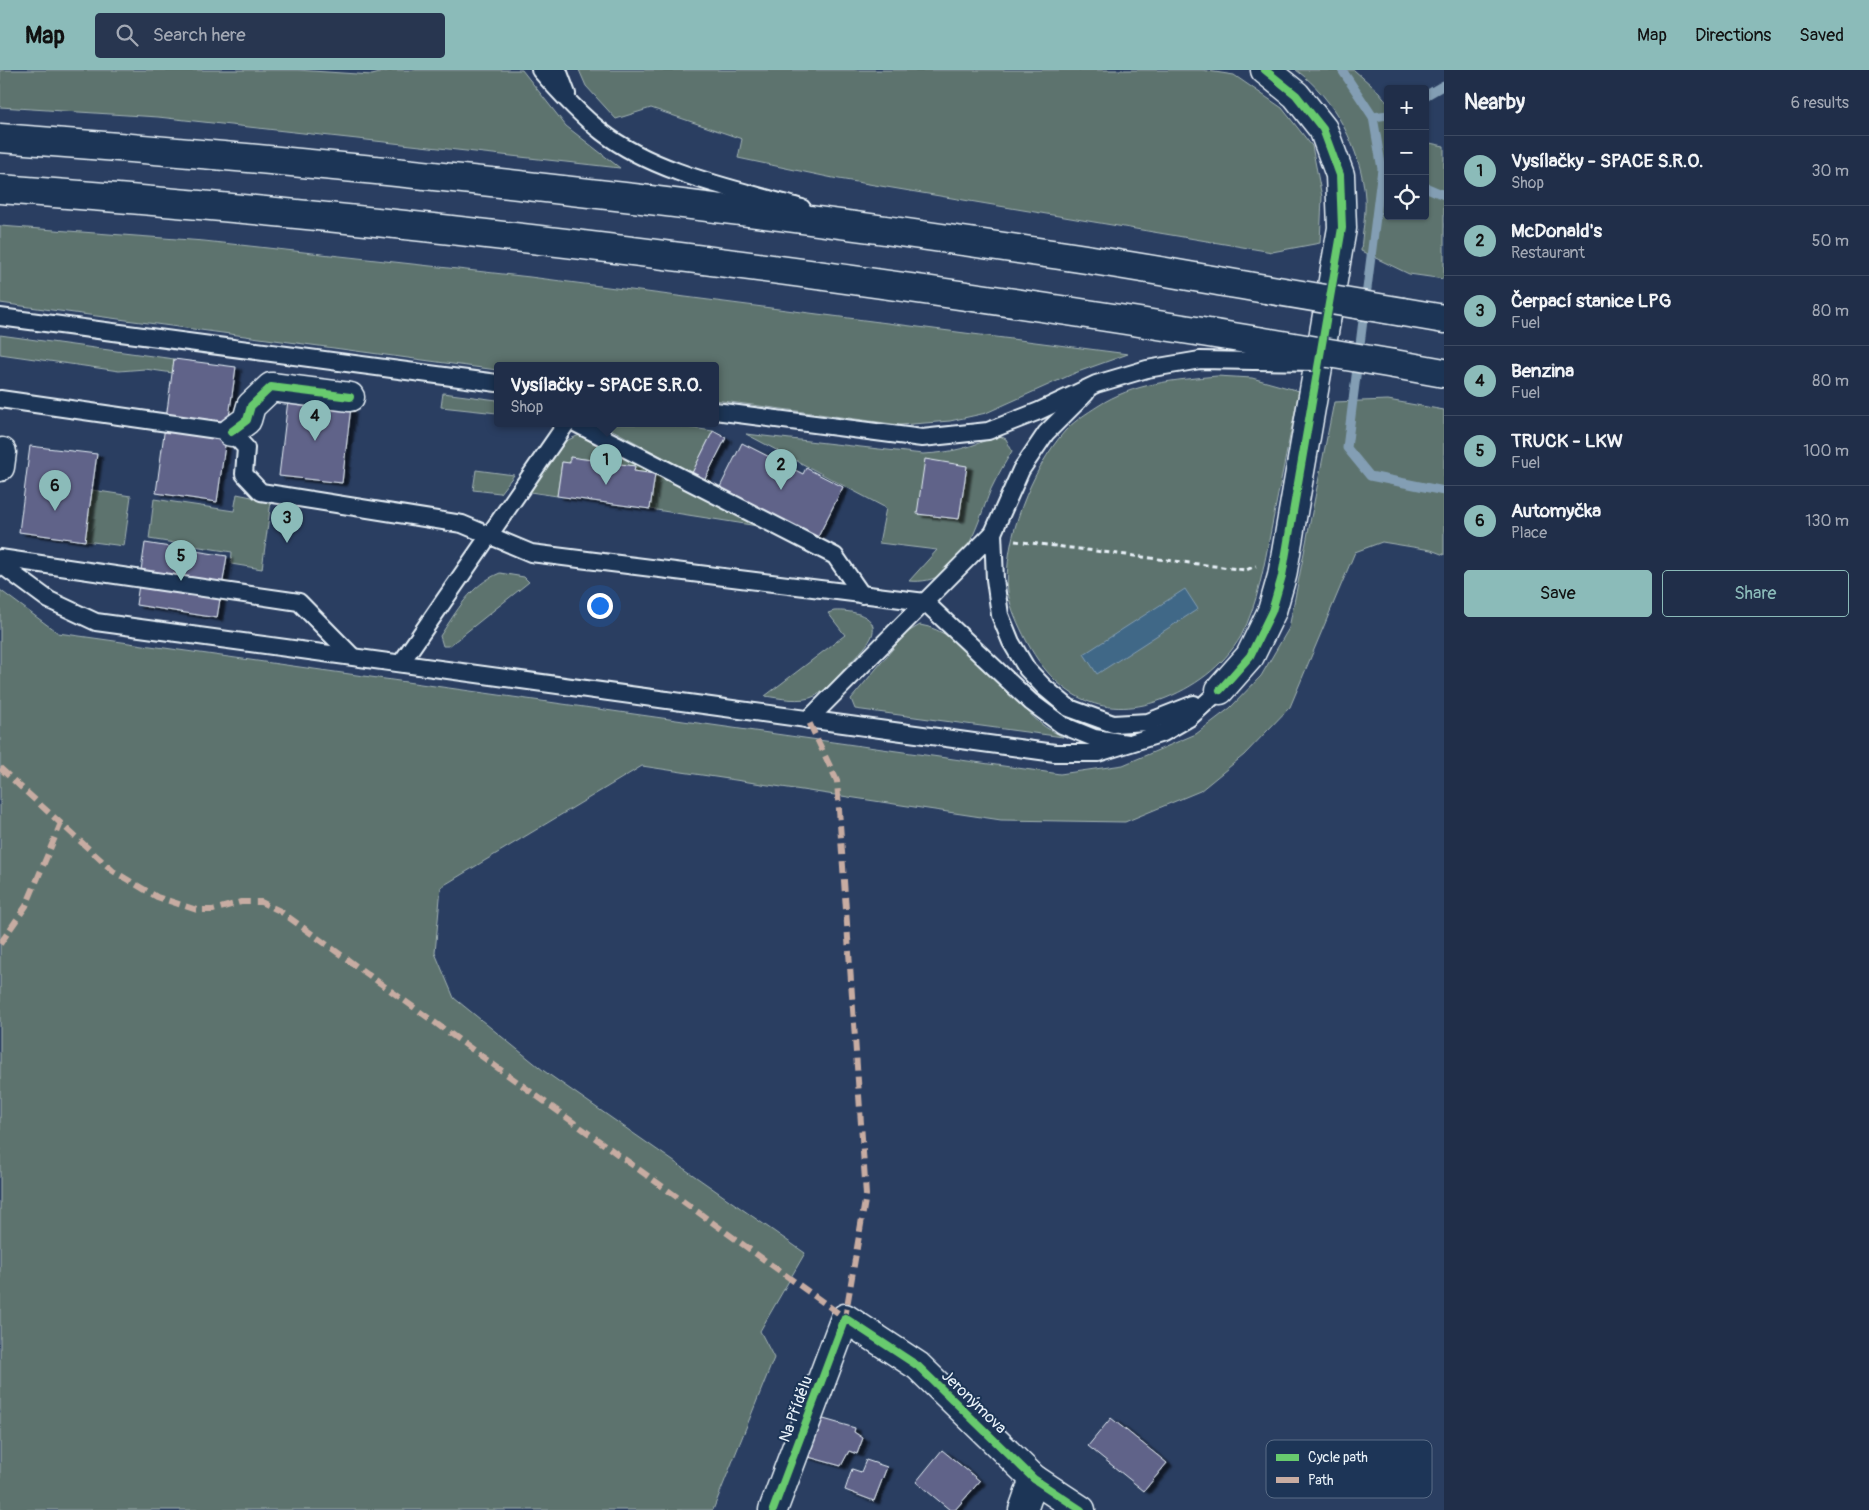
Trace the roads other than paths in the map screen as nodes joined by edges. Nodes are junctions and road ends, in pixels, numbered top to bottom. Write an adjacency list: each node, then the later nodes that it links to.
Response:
1 (540, 70): 4 (lane)
2 (558, 70): 4 (lane)
3 (1265, 70): 28 (main road)
4 (578, 110): 7 (lane)
5 (0, 138): 7 (main road)
6 (0, 189): 10 (main road)
7 (875, 230): 9 (main road, bridge)
8 (0, 317): 12 (lane)
9 (1444, 319)
10 (1256, 351): 11 (main road, bridge); 13 (lane)
11 (1444, 373)
12 (494, 383)
13 (1096, 384): 16 (lane); 20 (lane)
14 (350, 397): 19 (main road)
15 (0, 399): 19 (lane)
16 (719, 413)
17 (564, 427): 21 (lane)
18 (583, 427): 24 (lane)
19 (231, 432): 21 (lane)
20 (993, 533): 25 (lane); 28 (lane)
21 (490, 534): 24 (lane); 27 (lane)
22 (0, 558): 26 (lane)
23 (0, 564): 26 (lane)
24 (862, 595): 25 (lane)
25 (925, 602): 29 (lane); 30 (lane)
26 (352, 656): 27 (lane)
27 (401, 663): 29 (lane)
28 (1220, 690): 30 (lane)
29 (808, 720): 30 (lane)
30 (1132, 744)
31 (845, 1318): 32 (main road, Jeronýmova); 33 (main road, Na Přídělu)
32 (1034, 1479): 34 (main road); 35 (main road, Jeronýmova)
33 (773, 1510)
34 (1023, 1510)
35 (1080, 1510)

